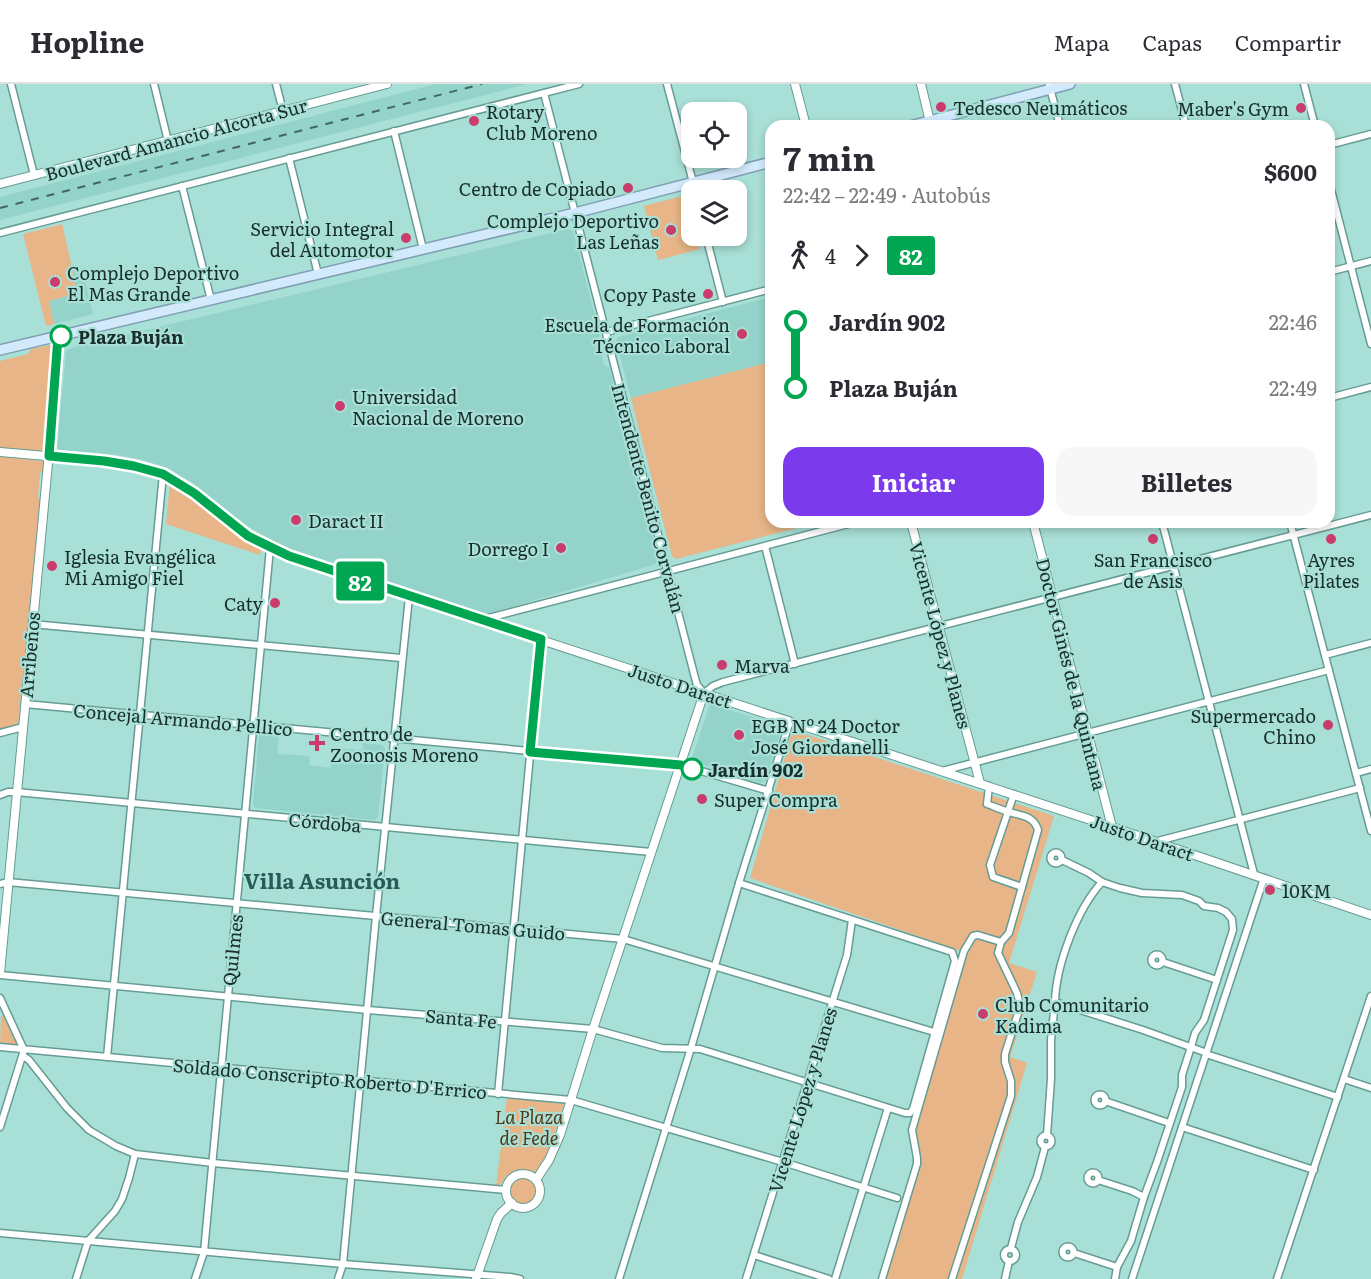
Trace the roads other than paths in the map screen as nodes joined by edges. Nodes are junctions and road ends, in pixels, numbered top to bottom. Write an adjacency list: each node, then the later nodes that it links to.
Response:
1 (11, 84): 27 (street)
2 (154, 84): 23 (street)
3 (276, 84): 14 (street)
4 (387, 84): 14 (street, Boulevard Amancio Alcorta Sur)
5 (579, 84): 13 (street)
6 (667, 84): 28 (street)
7 (795, 84): 15 (street)
8 (921, 84): 16 (street)
9 (1070, 84): 12 (main road)
10 (1175, 84): 19 (street)
11 (1304, 84): 20 (street)
12 (1050, 87): 17 (main road); 18 (street)
13 (543, 93): 21 (street); 34 (street, Intendente Benito Corvalán)
14 (283, 111): 23 (street, Boulevard Amancio Alcorta Sur)
15 (804, 120)
16 (930, 120)
17 (941, 120)
18 (1058, 120)
19 (1184, 120)
20 (1313, 120)
21 (394, 131): 25 (street); 37 (street)
22 (1371, 134): 24 (street)
23 (168, 141): 27 (street, Boulevard Amancio Alcorta Sur)
24 (1335, 143)
25 (289, 158): 31 (street); 41 (street)
26 (765, 164): 29 (main road)
27 (34, 176): 30 (street, Boulevard Amancio Alcorta Sur)
28 (692, 180)
29 (716, 180)
30 (0, 184)
31 (182, 186): 35 (street); 43 (street)
32 (681, 190): 34 (main road)
33 (1335, 205): 39 (street)
34 (575, 213): 37 (main road); 45 (street, Intendente Benito Corvalán)
35 (0, 233)
36 (709, 246): 44 (street)
37 (423, 249): 41 (main road)
38 (1371, 261): 39 (street)
39 (1351, 266): 40 (street); 47 (street)
40 (1335, 270)
41 (318, 274): 43 (main road)
42 (765, 292): 44 (street)
43 (211, 300): 46 (main road)
44 (723, 302): 45 (street)
45 (606, 332): 66 (street, Intendente Benito Corvalán)
46 (58, 337): 48 (main road); 52 (street, Arribeños)
47 (1371, 344)
48 (0, 350)
49 (1371, 387): 50 (street)
50 (1335, 396)
51 (0, 452): 52 (street, Justo Daract)
52 (49, 456): 53 (street, Justo Daract); 70 (street, Arribeños)
53 (163, 474): 64 (street, Justo Daract); 72 (street)
54 (1371, 514): 55 (street)
55 (1335, 523)
56 (833, 528): 63 (street)
57 (913, 528): 71 (street, Vicente López y Planes)
58 (1035, 528): 68 (street, Doctor Ginés de la Quintana)
59 (1164, 528): 65 (street)
60 (1292, 528): 62 (street)
61 (1316, 528): 62 (street)
62 (1293, 534): 65 (street); 76 (street)
63 (765, 546): 66 (street); 78 (street)
64 (270, 548): 67 (street, Justo Daract); 75 (street, Quilmes)
65 (1174, 566): 68 (street); 81 (street)
66 (668, 572): 69 (street); 80 (street, Intendente Benito Corvalán)
67 (409, 597): 69 (street, Justo Daract); 77 (street)
68 (1053, 597): 71 (street); 88 (street, Doctor Ginés de la Quintana)
69 (481, 620): 73 (street, Justo Daract)
70 (32, 624): 72 (street); 82 (street, Arribeños)
71 (938, 627): 78 (street); 91 (street, Vicente López y Planes)
72 (148, 634): 75 (street); 83 (street)
73 (541, 639): 80 (street, Justo Daract); 90 (street)
74 (1371, 643): 76 (street)
75 (262, 645): 77 (street); 85 (street, Quilmes)
76 (1325, 655): 79 (street)
77 (401, 658): 89 (street)
78 (795, 664): 80 (street)
79 (1329, 670): 81 (street); 95 (street)
80 (704, 693): 84 (street, Justo Daract); 92 (street)
81 (1209, 701): 88 (street); 106 (street)
82 (25, 704): 83 (street, Concejal Armando Pellico); 86 (street, Arribeños)
83 (140, 715): 85 (street, Concejal Armando Pellico); 103 (street)
84 (790, 721): 94 (street, Justo Daract); 99 (street)
85 (254, 725): 89 (street, Concejal Armando Pellico); 105 (street, Quilmes)
86 (23, 727): 87 (street); 100 (street, Arribeños)
87 (0, 733)
88 (1088, 733): 91 (street); 107 (street, Doctor Ginés de la Quintana)
89 (394, 739): 90 (street, Concejal Armando Pellico); 108 (street)
90 (530, 752): 92 (street, Concejal Armando Pellico); 110 (street)
91 (974, 762): 94 (street); 96 (street, Vicente López y Planes)
92 (681, 765): 99 (street, Concejal Armando Pellico); 112 (street)
93 (1371, 769): 95 (street)
94 (942, 771): 96 (street, Justo Daract)
95 (1356, 773): 98 (street)
96 (980, 783): 97 (street, Justo Daract)
97 (989, 786): 101 (street, Justo Daract); 104 (street)
98 (1360, 788): 106 (street); 109 (street)
99 (769, 791): 118 (street)
100 (16, 792): 102 (street, Córdoba); 103 (street, Córdoba); 117 (street, Arribeños)
101 (1014, 794): 104 (street); 107 (street, Justo Daract)
102 (0, 795)
103 (131, 804): 105 (street, Córdoba); 120 (street)
104 (1008, 812): 119 (street); 119 (street)
105 (245, 814): 108 (street, Córdoba); 121 (street, Quilmes)
106 (1240, 820): 111 (street); 114 (street)
107 (1112, 826): 111 (street, Justo Daract)
108 (385, 827): 110 (street, Córdoba); 123 (street)
109 (1371, 831)
110 (522, 840): 112 (street, Córdoba); 125 (street)
111 (1154, 842): 114 (street, Justo Daract)
112 (651, 852): 126 (street)
113 (1062, 860): 116 (street)
114 (1254, 874): 115 (street, Justo Daract)
115 (1264, 878): 122 (street, Justo Daract); 147 (street)
116 (1102, 882): 131 (street); 137 (street)
117 (4, 883): 120 (street, General Tomas Guido); 130 (street, Arribeños)
118 (739, 883): 124 (street); 129 (street)
119 (1022, 887): 127 (street)
120 (123, 893): 121 (street, General Tomas Guido); 132 (street)
121 (237, 903): 123 (street, General Tomas Guido); 133 (street, Quilmes)
122 (1371, 915)
123 (376, 916): 125 (street, General Tomas Guido); 138 (street)
124 (852, 920): 136 (street, Vicente López y Planes); 142 (street)
125 (513, 929): 126 (street, General Tomas Guido); 140 (street)
126 (622, 939): 129 (street, General Tomas Guido); 141 (street)
127 (1001, 942): 191 (street); 192 (street)
128 (1162, 962): 131 (street)
129 (715, 967): 136 (street, General Tomas Guido); 145 (street)
130 (0, 974): 132 (street, Santa Fe)
131 (1216, 981): 144 (street)
132 (113, 986): 133 (street, Santa Fe); 148 (street)
133 (227, 996): 138 (street, Santa Fe); 149 (street, Quilmes)
134 (1371, 996): 139 (street)
135 (0, 998): 146 (street)
136 (832, 1002): 142 (street, General Tomas Guido); 152 (street, Vicente López y Planes)
137 (1054, 1002): 144 (street); 193 (street)
138 (368, 1010): 140 (street, Santa Fe); 151 (street)
139 (1369, 1011): 150 (street)
140 (505, 1021): 141 (street, Santa Fe); 154 (street)
141 (593, 1029): 145 (street, Santa Fe); 156 (street)
142 (934, 1032): 158 (street, Santa Fe)
143 (0, 1047): 146 (street, Soldado Conscripto Roberto D'Errico)
144 (1191, 1047): 147 (street); 159 (street)
145 (691, 1048): 152 (street, Santa Fe); 162 (street)
146 (24, 1053): 148 (street, Soldado Conscripto Roberto D'Errico); 160 (street); 163 (street)
147 (1206, 1053): 155 (street); 161 (street)
148 (106, 1057): 149 (street, Soldado Conscripto Roberto D'Errico)
149 (221, 1067): 151 (street, Soldado Conscripto Roberto D'Errico); 165 (street, Quilmes)
150 (1344, 1079): 153 (street); 155 (street)
151 (361, 1081): 154 (street, Soldado Conscripto Roberto D'Errico); 167 (street)
152 (807, 1082): 158 (street, Santa Fe); 164 (street, Vicente López y Planes)
153 (1371, 1088)
154 (498, 1094): 156 (street, Soldado Conscripto Roberto D'Errico)
155 (1338, 1097): 166 (street)
156 (571, 1100): 162 (street, Soldado Conscripto Roberto D'Errico); 168 (street)
157 (1105, 1101): 159 (street)
158 (888, 1108): 170 (street)
159 (1169, 1123): 172 (street)
160 (0, 1127)
161 (1182, 1127): 166 (street); 195 (street)
162 (667, 1128): 164 (street, Soldado Conscripto Roberto D'Errico); 187 (street)
163 (135, 1154): 165 (street); 176 (street)
164 (783, 1162): 170 (street, Soldado Conscripto Roberto D'Errico); 179 (street, Vicente López y Planes)
165 (213, 1163): 167 (street); 177 (street, Quilmes)
166 (1314, 1170): 196 (street)
167 (351, 1176): 171 (street); 180 (street)
168 (536, 1180): 171 (street); 174 (street)
169 (1098, 1180): 172 (street)
170 (864, 1187): 173 (street, Soldado Conscripto Roberto D'Errico); 190 (street)
171 (506, 1190): 174 (street)
172 (1144, 1197): 181 (street)
173 (897, 1198)
174 (512, 1203): 182 (street)
175 (0, 1233): 176 (street)
176 (88, 1241): 177 (street); 183 (street)
177 (204, 1252): 180 (street); 184 (street, Quilmes)
178 (1074, 1253): 181 (street)
179 (754, 1254): 188 (street, Vicente López y Planes); 189 (street)
180 (343, 1264): 182 (street); 185 (street)
181 (1117, 1267): 194 (street)
182 (477, 1276): 186 (street)
183 (76, 1279)
184 (195, 1279)
185 (338, 1279)
186 (520, 1279)
187 (619, 1279)
188 (746, 1279)
189 (829, 1279)
190 (835, 1279)
191 (882, 1279)
192 (952, 1279)
193 (1005, 1279)
194 (1115, 1279)
195 (1132, 1279)
196 (1277, 1279)

